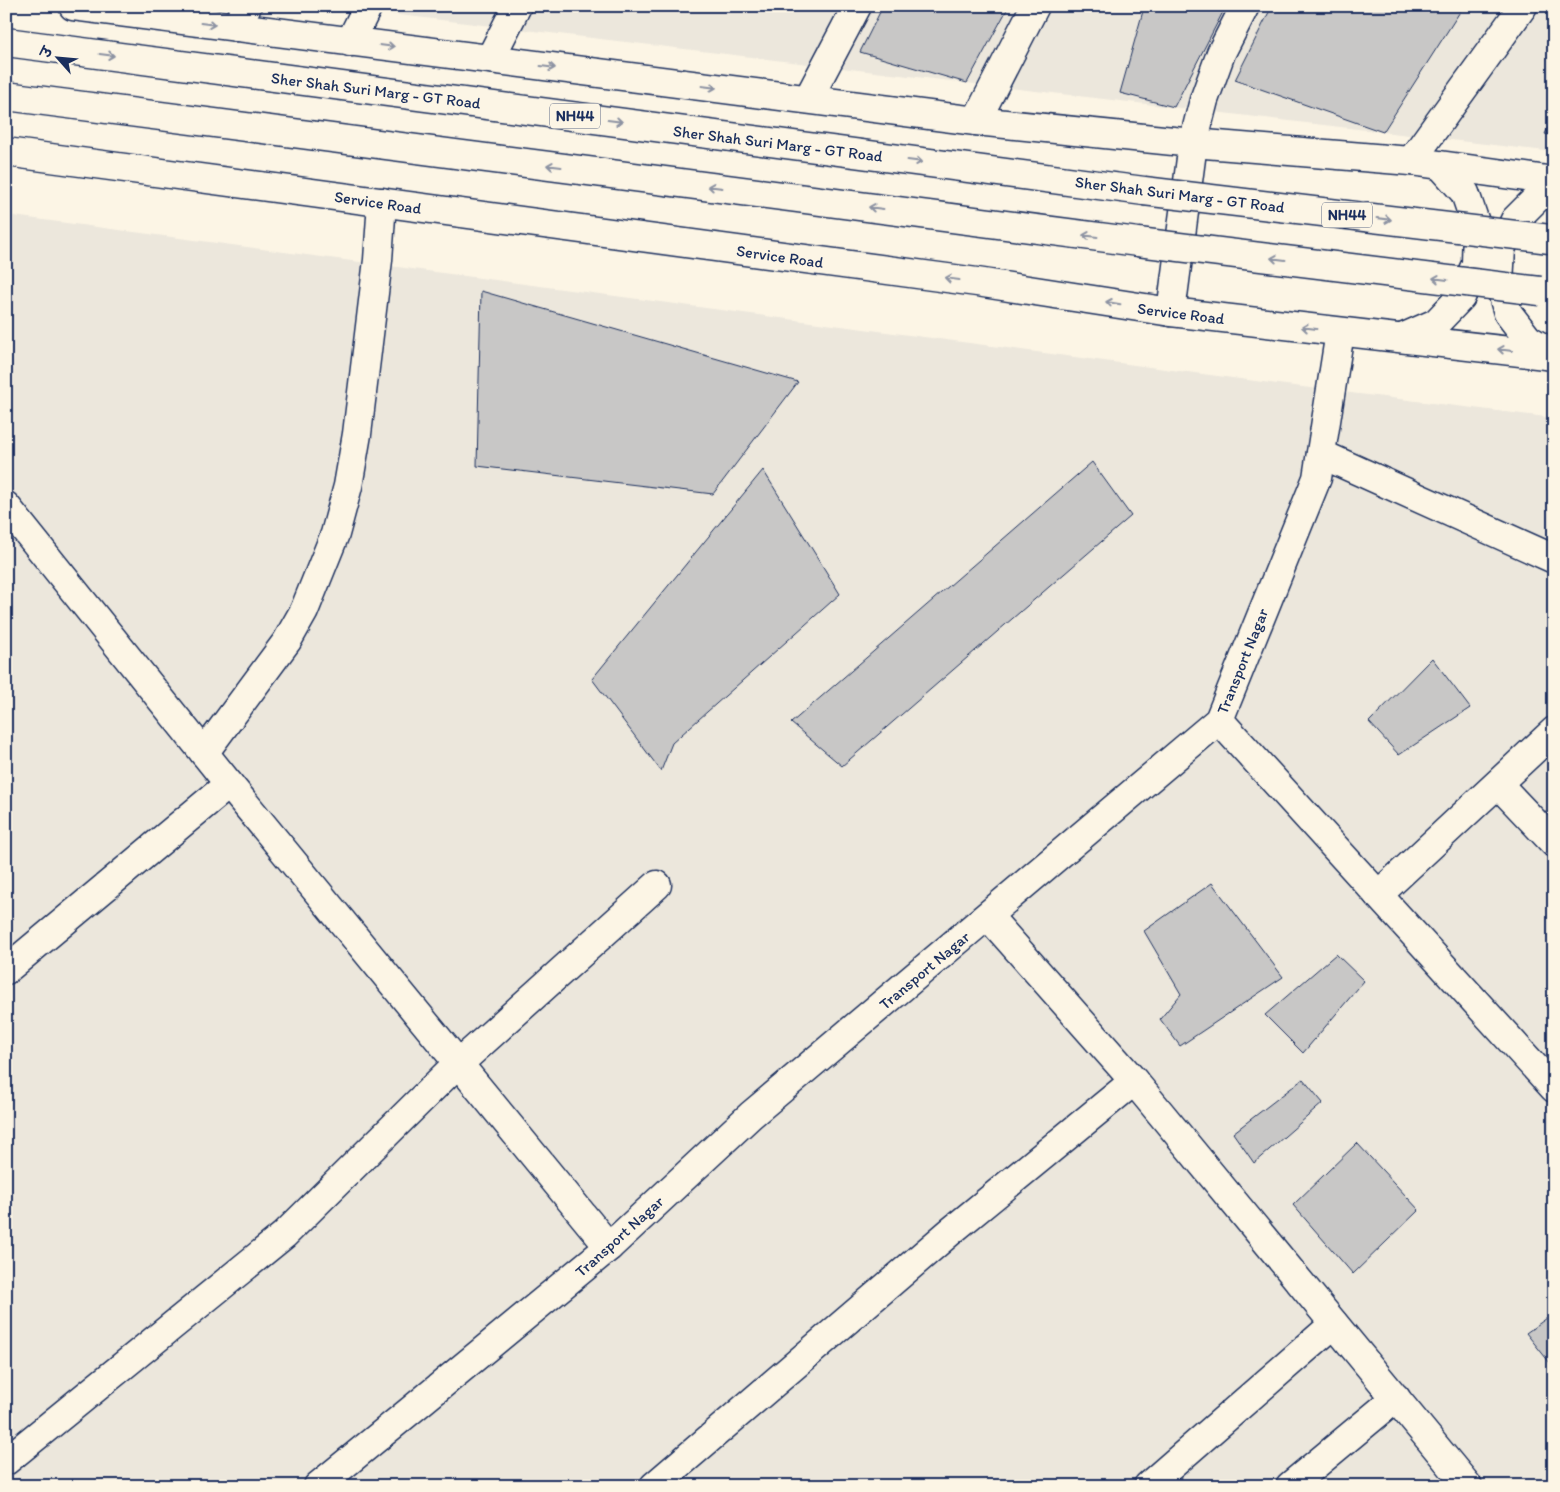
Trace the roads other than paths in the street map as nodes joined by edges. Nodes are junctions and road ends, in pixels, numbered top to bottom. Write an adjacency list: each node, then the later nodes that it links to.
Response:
1 (73, 6): 8 (main road, one-way to 8)
2 (368, 6): 10 (main road)
3 (517, 6): 11 (main road)
4 (857, 6): 13 (main road)
5 (1035, 6): 14 (main road)
6 (1245, 6): 15 (main road)
7 (1524, 6): 17 (main road)
8 (241, 17): 10 (main road)
9 (6, 42): 22 (main road, Sher Shah Suri Marg - GT Road / NH44, one-way to 22, bridge)
10 (350, 42): 11 (main road, one-way to 11)
11 (490, 60): 13 (main road, one-way to 13)
12 (6, 96): 23 (main road, one-way to 12, bridge)
13 (808, 100): 14 (main road)
14 (976, 121): 15 (main road)
15 (1194, 143): 17 (main road); 24 (main road)
16 (6, 152): 21 (main road, Service Road)
17 (1411, 161): 18 (main road)
18 (1441, 166): 19 (main road); 26 (main road)
19 (1554, 181)
20 (1554, 190): 27 (main road)
21 (382, 202): 24 (main road, Service Road, one-way to 21); 33 (main road)
22 (1552, 239)
23 (1547, 292)
24 (1171, 312): 25 (main road, Service Road, one-way to 24)
25 (1340, 332): 26 (main road, Service Road); 28 (main road, Transport Nagar)
26 (1402, 338): 27 (main road, Service Road, one-way to 26)
27 (1554, 355)
28 (1321, 454): 30 (main road); 31 (main road, Transport Nagar)
29 (6, 506): 33 (main road)
30 (1554, 559)
31 (1219, 720): 38 (main road); 39 (main road, Transport Nagar)
32 (1554, 731): 35 (main road)
33 (204, 753): 34 (main road)
34 (229, 784): 40 (main road); 41 (main road)
35 (1498, 784): 36 (main road); 38 (main road)
36 (1554, 843)
37 (657, 885): 41 (main road)
38 (1378, 895): 43 (main road)
39 (988, 916): 42 (main road); 44 (main road, Transport Nagar)
40 (6, 970)
41 (458, 1063): 44 (main road); 47 (main road)
42 (1134, 1081): 45 (main road); 49 (main road)
43 (1554, 1088)
44 (609, 1247): 48 (main road, Transport Nagar)
45 (1334, 1324): 46 (main road); 50 (main road)
46 (1396, 1398): 51 (main road); 52 (main road)
47 (6, 1461)
48 (318, 1486)
49 (654, 1486)
50 (1148, 1486)
51 (1290, 1486)
52 (1468, 1486)

